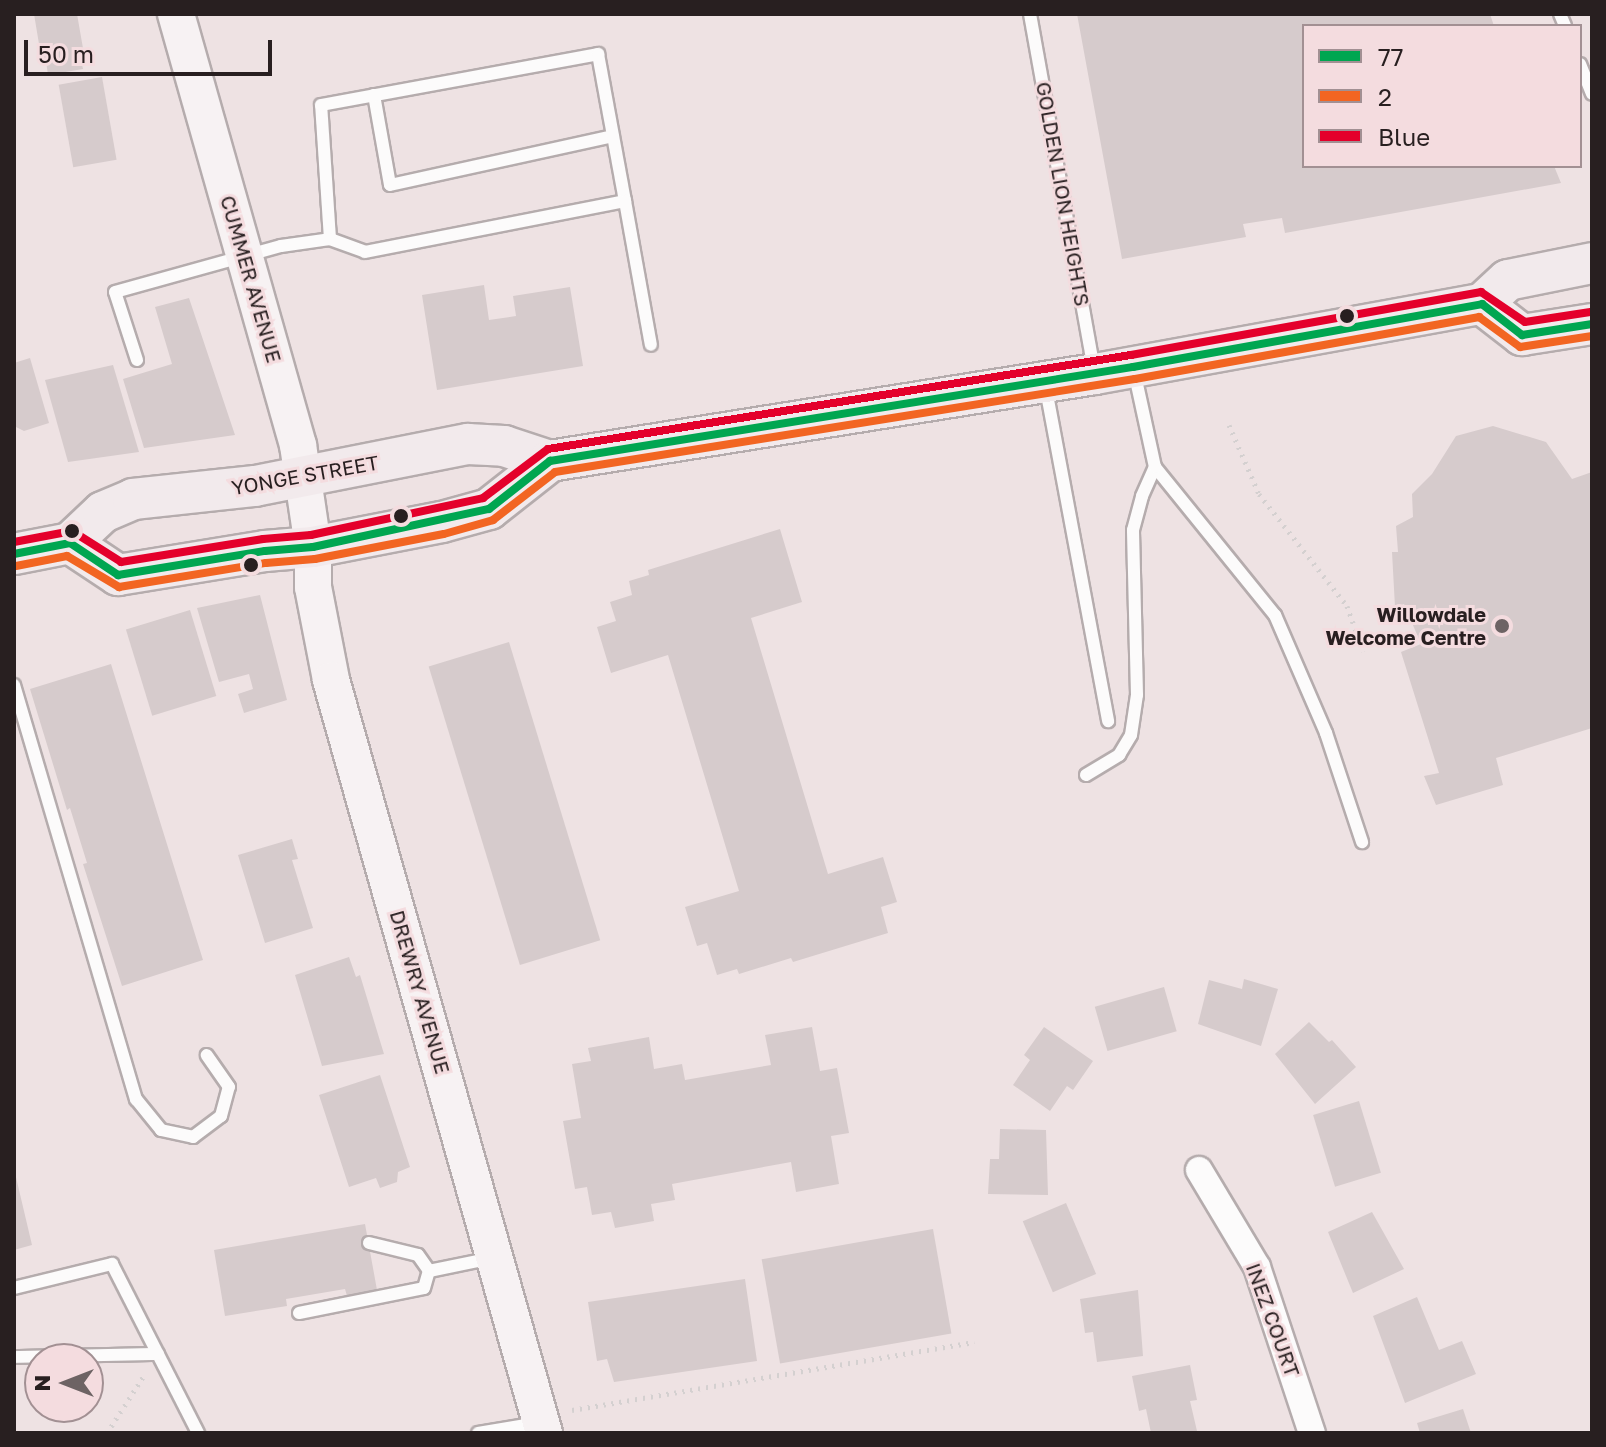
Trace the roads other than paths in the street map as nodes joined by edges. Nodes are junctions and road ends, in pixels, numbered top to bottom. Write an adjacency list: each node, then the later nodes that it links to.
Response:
1 (1030, 14): 15 (lane, GOLDEN LION HEIGHTS)
2 (183, 16): 9 (street, CUMMER AVENUE)
3 (1582, 69): 4 (lane)
4 (1592, 94)
5 (374, 95): 6 (lane); 6 (lane); 8 (lane)
6 (613, 136): 7 (lane)
7 (625, 201): 8 (lane); 13 (lane)
8 (330, 239): 9 (lane)
9 (244, 255): 14 (lane); 19 (street, CUMMER AVENUE)
10 (1592, 263): 11 (main road, YONGE STREET)
11 (1482, 304): 12 (main road); 15 (main road, YONGE STREET)
12 (1592, 324)
13 (651, 345)
14 (137, 360)
15 (1114, 371): 16 (main road, YONGE STREET); 18 (lane, GOLDEN LION HEIGHTS)
16 (1044, 382): 17 (main road, YONGE STREET); 24 (lane)
17 (550, 461): 19 (main road, YONGE STREET); 21 (main road, YONGE STREET)
18 (1155, 467): 25 (lane); 26 (lane)
19 (302, 477): 20 (main road, YONGE STREET); 21 (street, CUMMER AVENUE)
20 (70, 543): 21 (main road, YONGE STREET); 22 (main road)
21 (313, 547): 30 (street, DREWRY AVENUE)
22 (14, 554)
23 (14, 685): 27 (lane)
24 (1108, 721)
25 (1086, 775)
26 (1362, 842)
27 (207, 1055)
28 (1199, 1170): 39 (street, INEZ COURT)
29 (369, 1243): 31 (lane)
30 (495, 1257): 31 (lane); 36 (street, DREWRY AVENUE)
31 (429, 1271): 33 (lane)
32 (14, 1288): 34 (lane)
33 (299, 1313)
34 (158, 1354): 35 (lane); 37 (lane)
35 (14, 1357)
36 (542, 1423): 38 (lane)
37 (198, 1433)
38 (478, 1433)
39 (1312, 1433)

